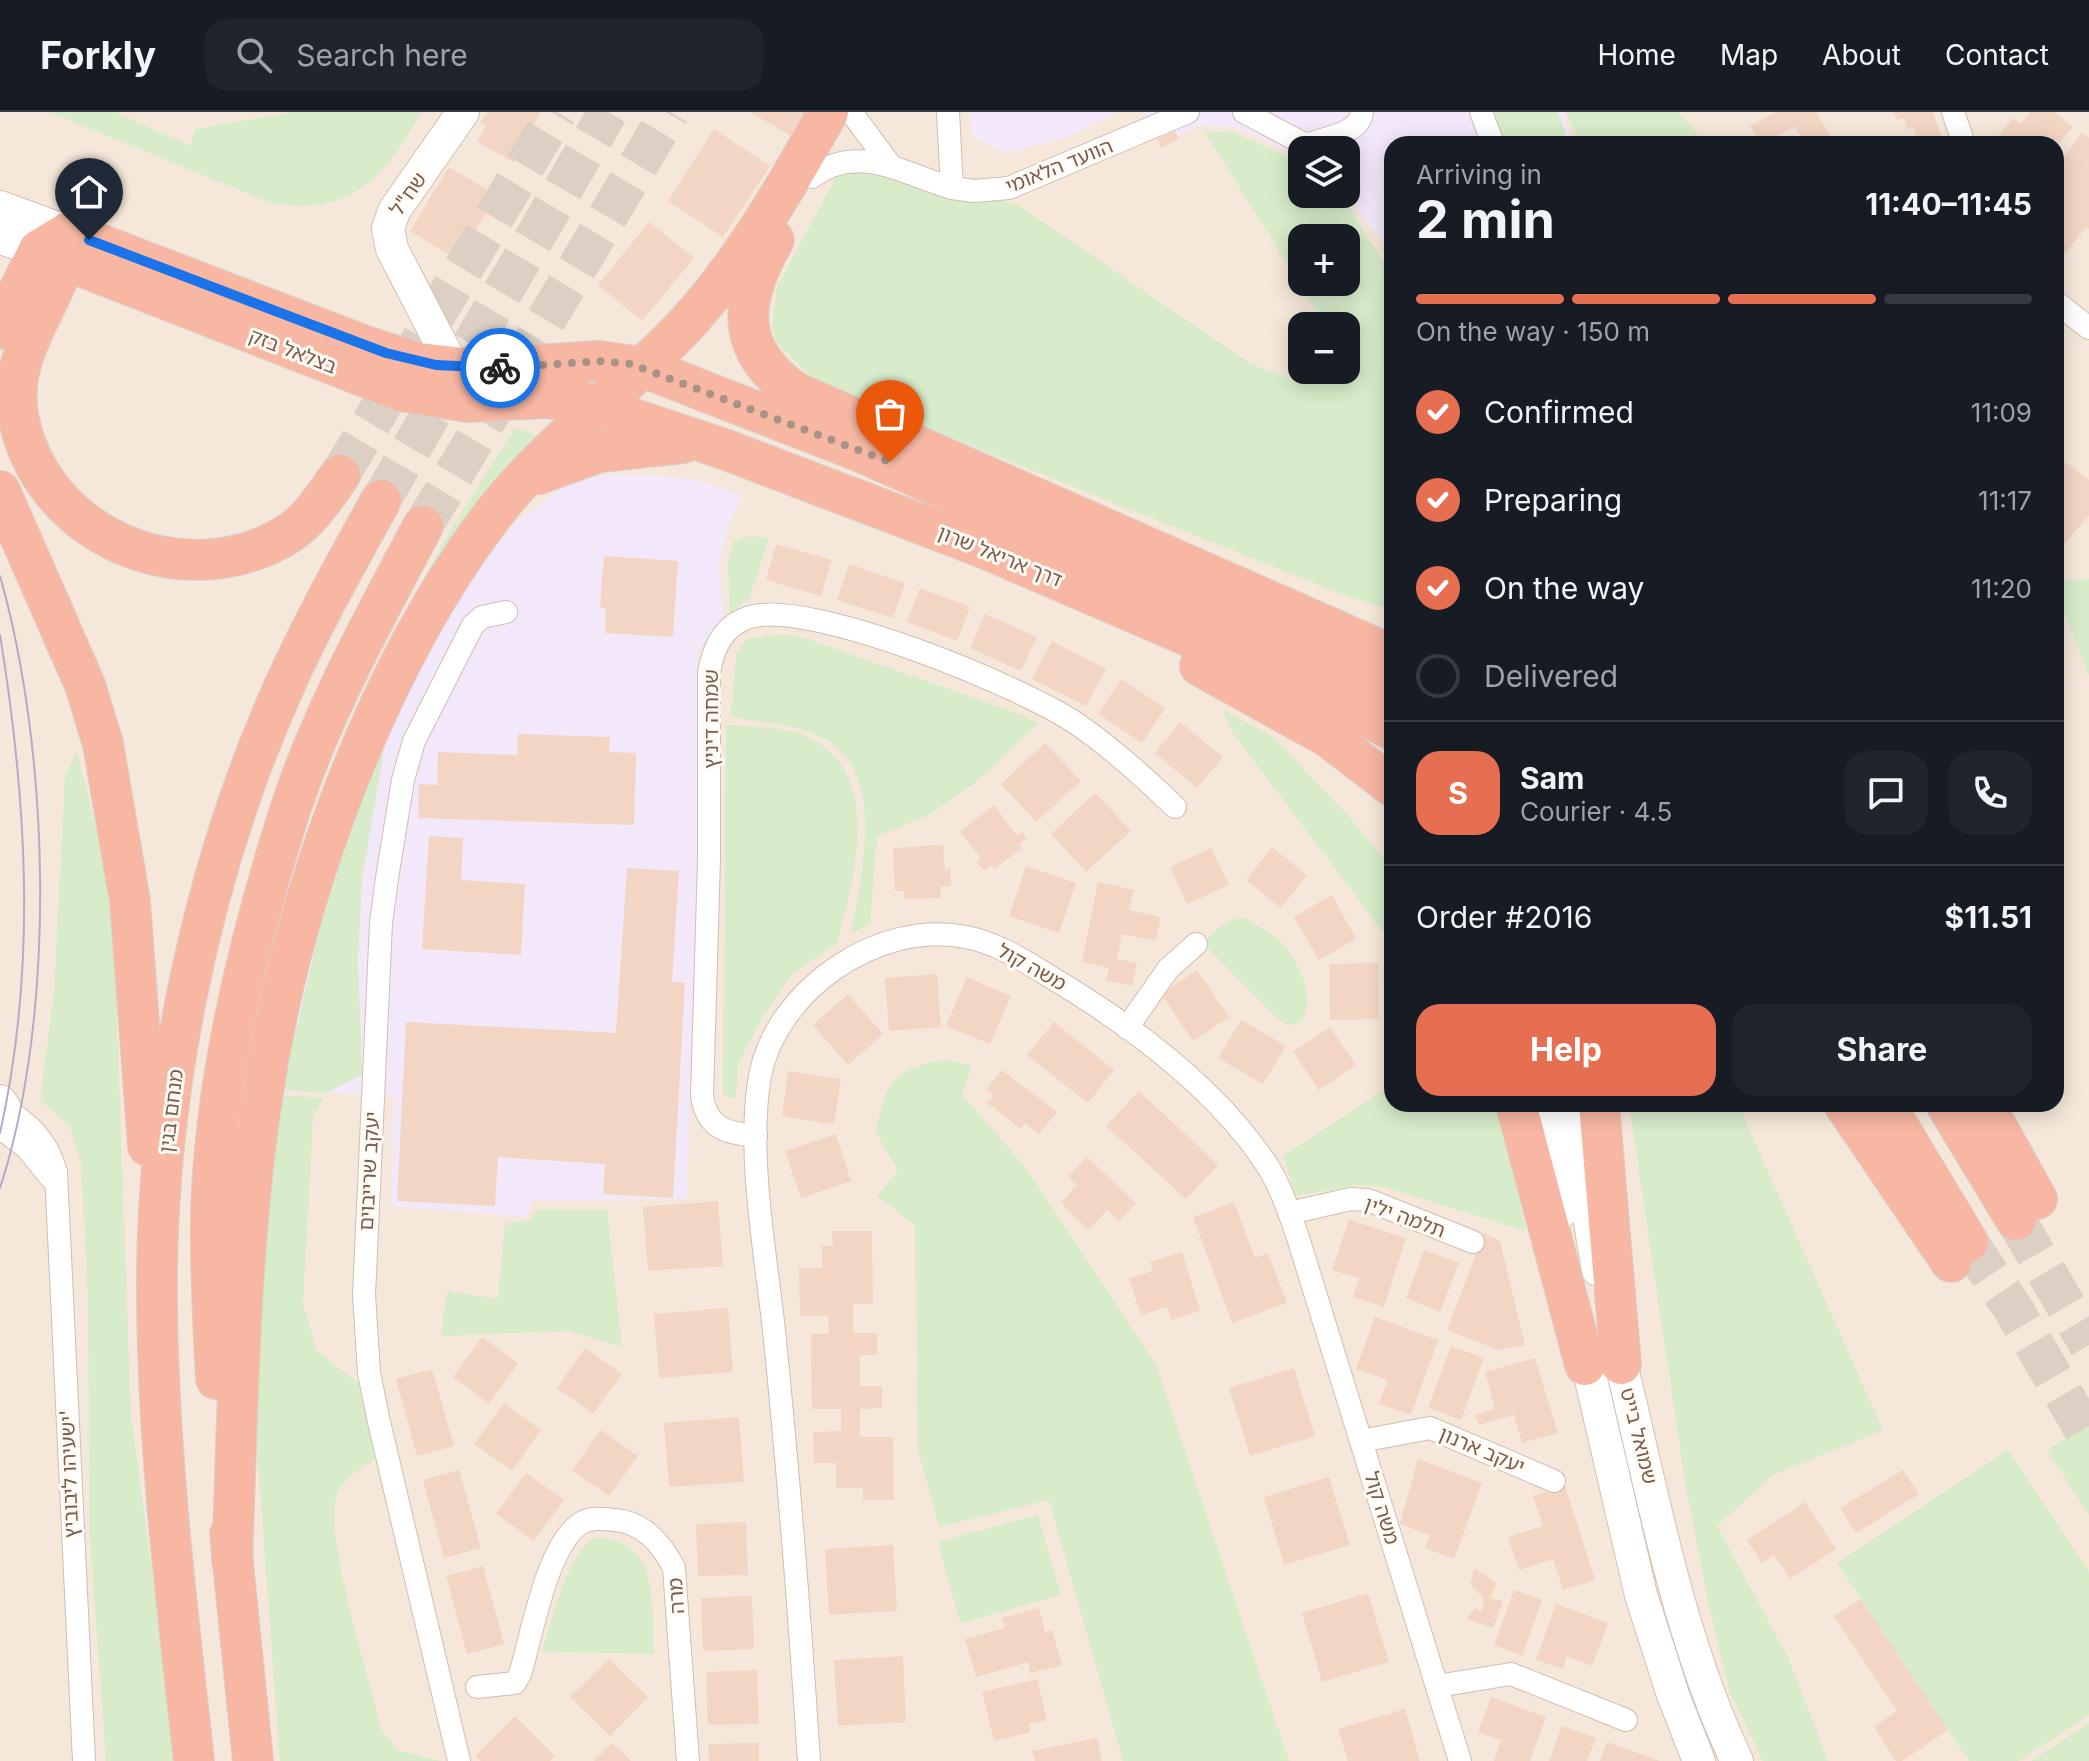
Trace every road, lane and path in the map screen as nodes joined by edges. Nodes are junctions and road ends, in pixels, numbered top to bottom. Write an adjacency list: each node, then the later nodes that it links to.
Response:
1 (445, 112): 27 (street, שח"ל)
2 (463, 112): 28 (street, שח"ל)
3 (828, 112): 29 (highway)
4 (838, 112): 19 (highway)
5 (851, 112): 18 (street)
6 (948, 112): 20 (street)
7 (1188, 112): 20 (street, הוועד הלאומי)
8 (1244, 112): 17 (street)
9 (1268, 112): 13 (street)
10 (1362, 112): 14 (street)
11 (1481, 112): 15 (street)
12 (1953, 112): 16 (street)
13 (1288, 136)
14 (1332, 136)
15 (1490, 136)
16 (1961, 136)
17 (1288, 137)
18 (892, 166): 19 (street, הוועד הלאומי); 20 (street, הוועד הלאומי)
19 (812, 177): 31 (highway)
20 (952, 188)
21 (0, 207): 23 (street, בצלאל בזק)
22 (0, 238): 23 (street, בצלאל בזק)
23 (58, 248): 26 (highway); 27 (highway, בצלאל בזק); 30 (highway, בצלאל בזק); 34 (highway)
24 (2064, 308): 25 (street)
25 (2089, 328)
26 (0, 329)
27 (386, 353): 28 (highway, בצלאל בזק)
28 (453, 367): 29 (highway, בצלאל בזק)
29 (642, 367): 30 (highway); 33 (highway, דרך אריאל שרון)
30 (598, 406): 32 (highway, דרך אריאל שרון); 35 (highway)
31 (912, 441): 41 (highway); 42 (highway)
32 (721, 448): 35 (highway); 39 (highway, דרך אריאל שרון)
33 (861, 452): 43 (highway); 44 (highway, דרך אריאל שרון)
34 (340, 475)
35 (521, 483): 66 (highway)
36 (0, 491): 62 (highway)
37 (381, 500): 62 (highway, מנחם בגין)
38 (423, 526): 66 (highway)
39 (979, 546): 45 (highway, דרך אריאל שרון); 46 (highway)
40 (506, 612): 73 (street, יעקב שרייבוים)
41 (1384, 627)
42 (1384, 651)
43 (1384, 652)
44 (1384, 685)
45 (1384, 726)
46 (1384, 780)
47 (1175, 807): 59 (street, שמחה דיניץ)
48 (1196, 944): 49 (street)
49 (1127, 1028): 59 (street, משה קול); 60 (street, משה קול)
50 (1519, 1112): 63 (highway)
51 (1546, 1112): 63 (street, שמואל בייט)
52 (1571, 1112): 63 (street, שמואל בייט)
53 (1599, 1112): 63 (highway)
54 (1850, 1112): 55 (highway)
55 (1889, 1112)
56 (1952, 1112): 57 (highway)
57 (1987, 1112)
58 (1, 1117): 70 (street, ישעיהו ליבוביץ')
59 (756, 1136): 75 (street, משה קול)
60 (1289, 1213): 61 (street, תלמה ילין); 64 (street, משה קול)
61 (1473, 1242)
62 (157, 1298): 71 (highway, מנחם בגין)
63 (1603, 1364): 77 (street, שמואל בייט); 78 (street, שמואל בייט)
64 (1361, 1441): 65 (street, יעקב ארנון); 67 (street, משה קול)
65 (1554, 1481)
66 (232, 1561): 72 (highway)
67 (1437, 1686): 69 (street); 76 (street, משה קול)
68 (477, 1687): 74 (street, מרה)
69 (1626, 1720)
70 (84, 1761)
71 (194, 1761)
72 (253, 1761)
73 (459, 1761)
74 (688, 1761)
75 (809, 1761)
76 (1460, 1761)
77 (1699, 1761)
78 (1737, 1761)

